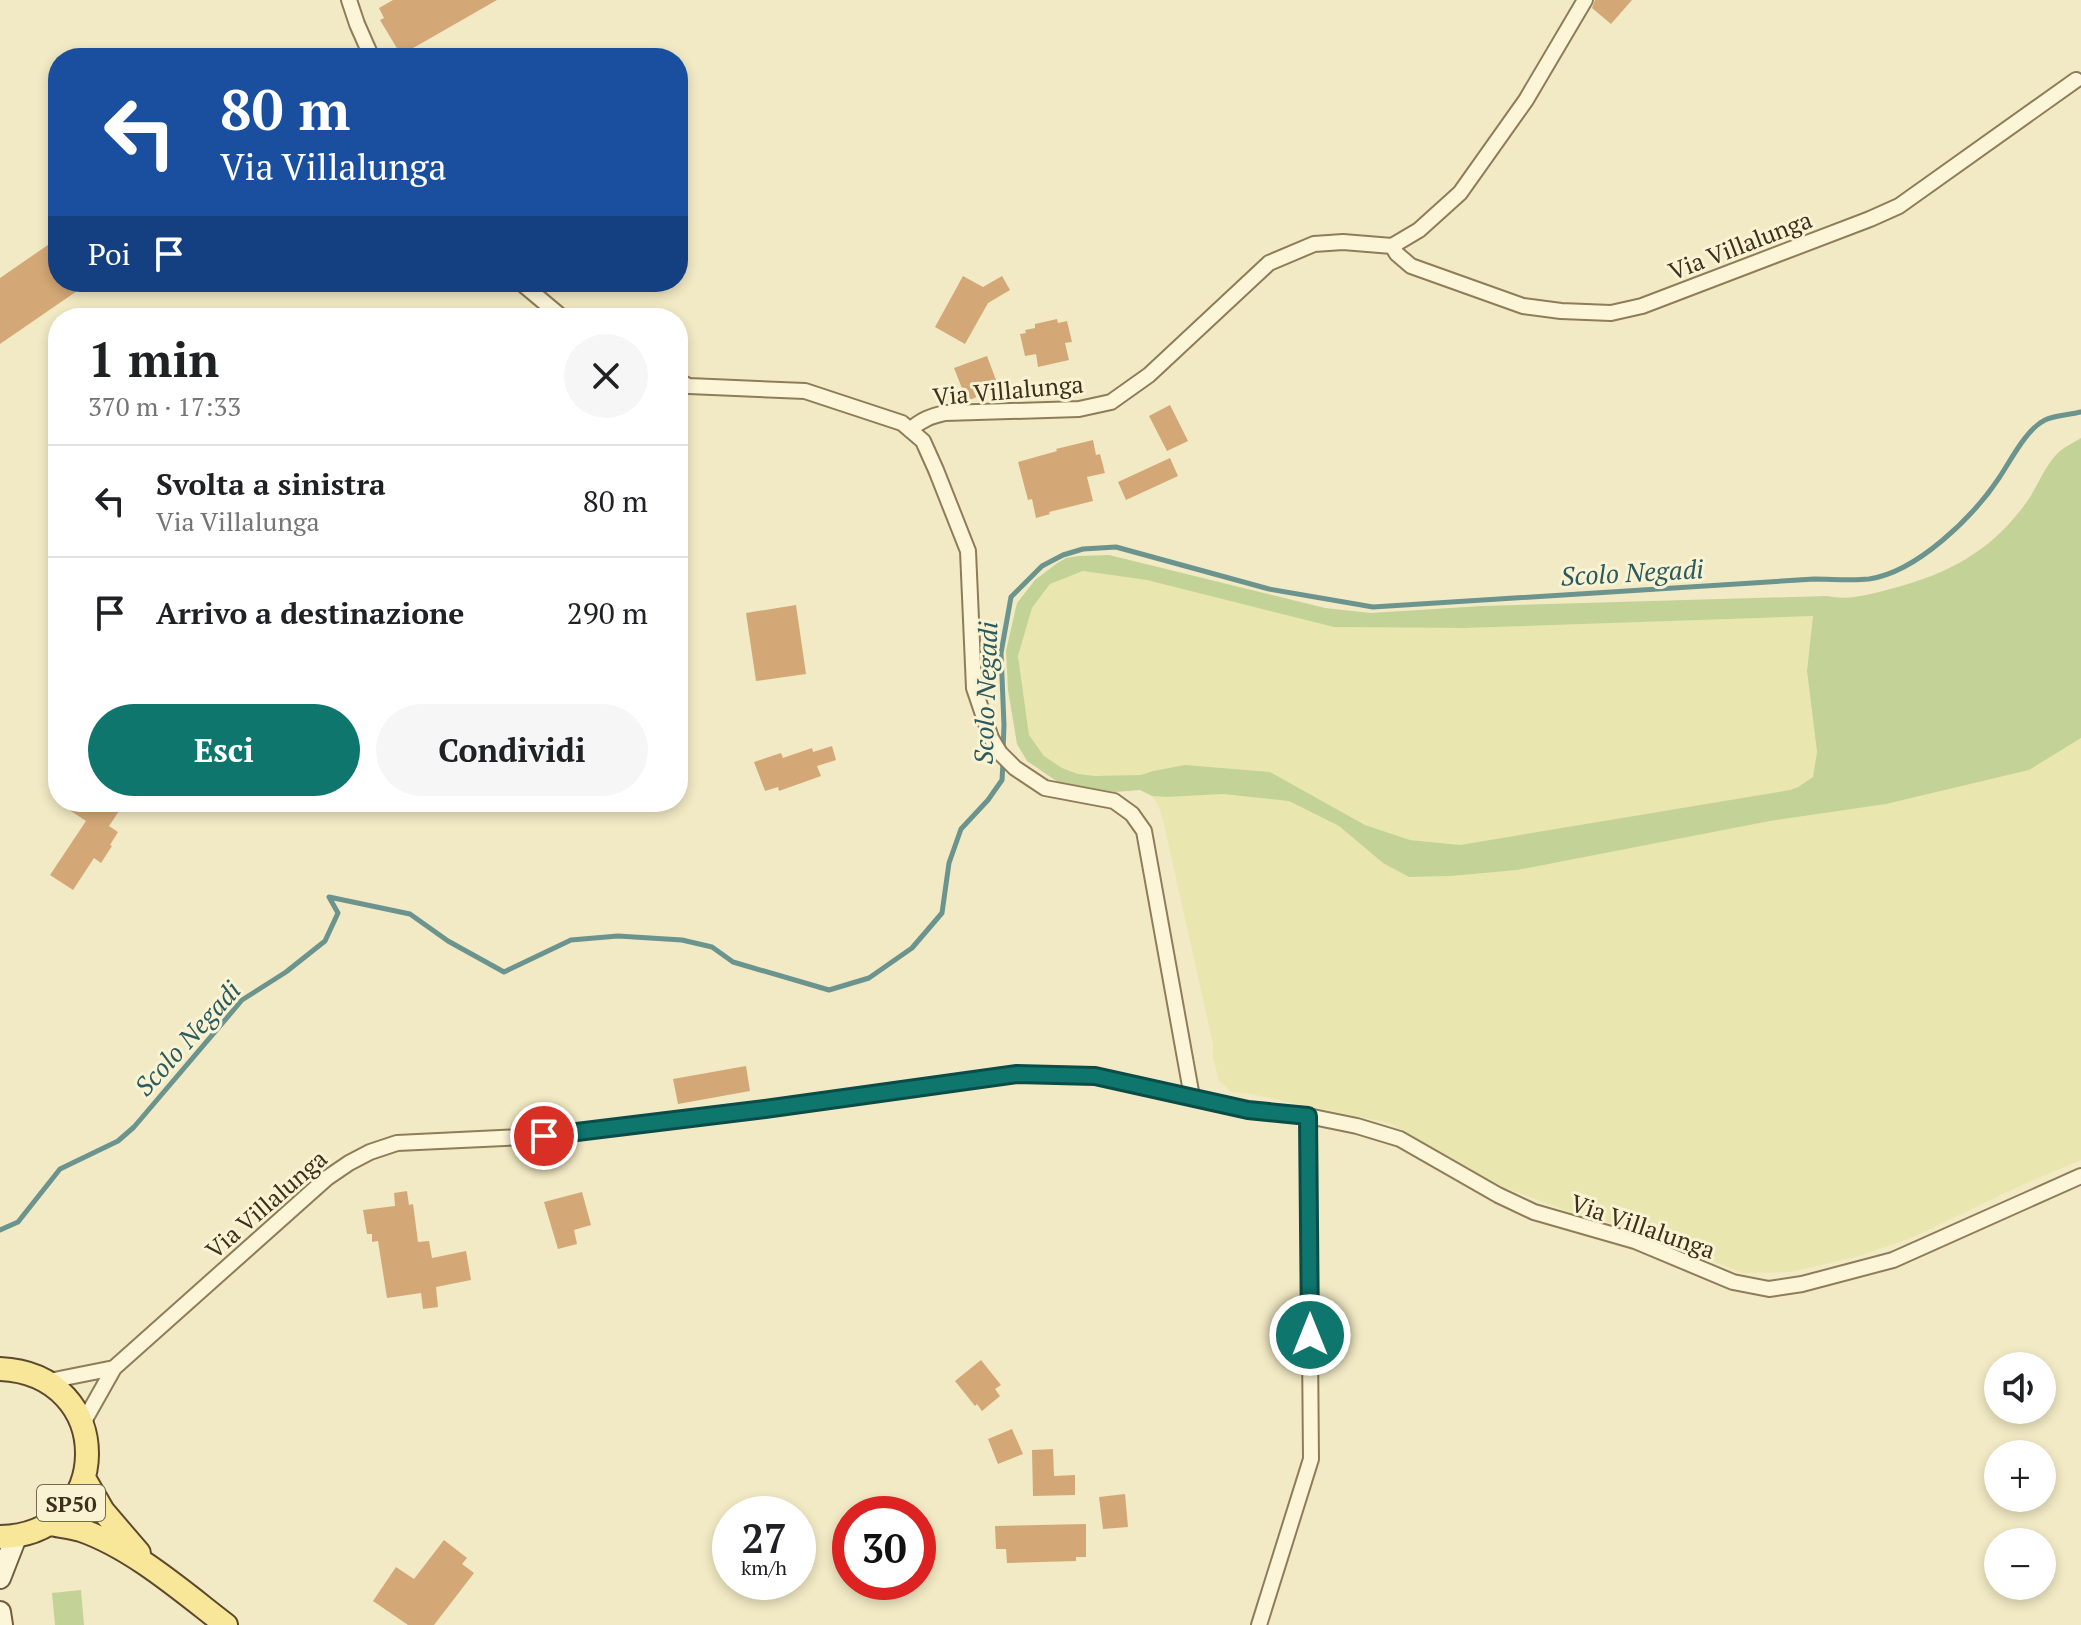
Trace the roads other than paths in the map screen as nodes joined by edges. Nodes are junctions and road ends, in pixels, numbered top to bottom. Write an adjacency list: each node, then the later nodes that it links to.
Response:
1 (349, 0): 3 (street)
2 (1585, 0): 5 (street)
3 (368, 48)
4 (2076, 80): 5 (street, Via Villalunga)
5 (1392, 246): 9 (street, Via Villalunga)
6 (532, 292): 7 (street)
7 (551, 308)
8 (688, 386): 9 (street, Via Villalunga)
9 (910, 430): 10 (street, Via Villalunga)
10 (1192, 1097): 11 (street, Via Villalunga); 13 (street, Via Villalunga)
11 (1308, 1116): 12 (street, Via Villalunga); 25 (street)
12 (2081, 1176)
13 (114, 1368): 15 (street); 16 (street)
14 (0, 1369): 15 (main road)
15 (49, 1381): 16 (main road)
16 (83, 1423): 17 (main road, SP50)
17 (84, 1478): 18 (main road, SP50); 20 (main road, SP50)
18 (50, 1524): 19 (main road, SP50); 20 (main road, SP50)
19 (8, 1537): 21 (street)
20 (156, 1572): 24 (main road, SP50)
21 (0, 1578)
22 (0, 1612): 23 (street)
23 (2, 1625)
24 (226, 1625)
25 (1259, 1625)

